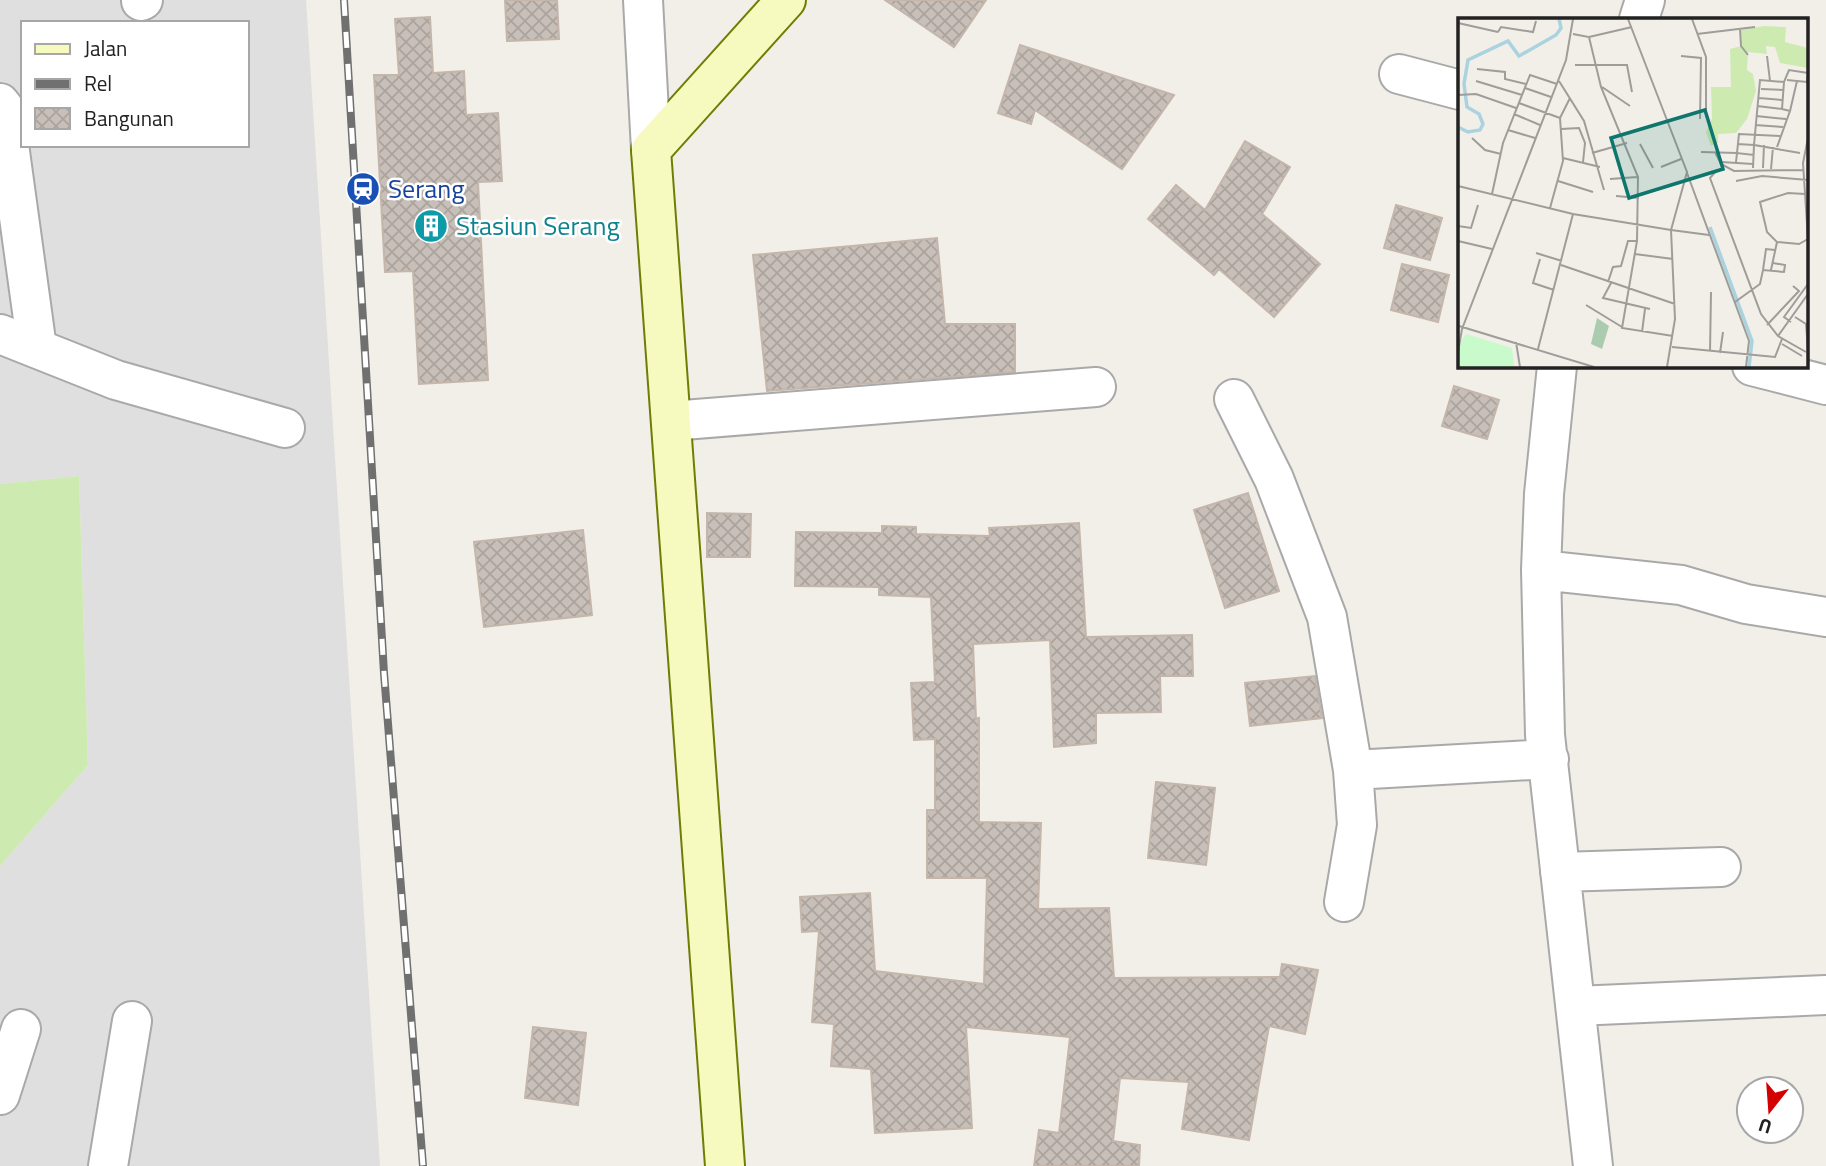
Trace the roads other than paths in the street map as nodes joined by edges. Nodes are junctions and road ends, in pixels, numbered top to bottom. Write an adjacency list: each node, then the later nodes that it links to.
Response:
1 (643, 0): 8 (street)
2 (786, 0): 8 (main road)
3 (1645, 0): 4 (street)
4 (1639, 18)
5 (1399, 74): 6 (street)
6 (1458, 89)
7 (0, 103): 9 (street)
8 (651, 150): 17 (main road)
9 (6, 153): 11 (street)
10 (0, 334): 11 (street)
11 (37, 348): 18 (street)
12 (1557, 368): 19 (street)
13 (1760, 368): 14 (street)
14 (1826, 385)
15 (1096, 387): 17 (street)
16 (1234, 399): 22 (street)
17 (671, 421): 32 (main road)
18 (285, 428)
19 (1541, 570): 20 (street); 21 (street)
20 (1826, 617)
21 (1549, 759): 22 (street); 24 (street)
22 (1353, 770): 25 (street)
23 (1721, 867): 24 (street)
24 (1560, 872): 27 (street)
25 (1344, 902)
26 (1826, 995): 27 (street)
27 (1576, 1006): 33 (street)
28 (132, 1021): 31 (street)
29 (21, 1029): 30 (street)
30 (0, 1095)
31 (108, 1166)
32 (725, 1166)
33 (1593, 1166)

